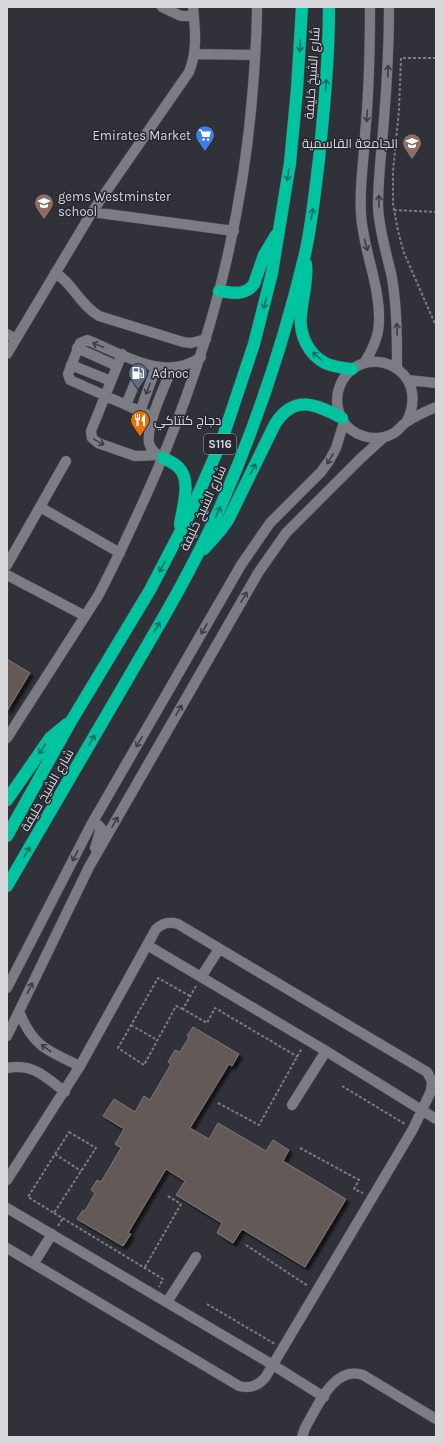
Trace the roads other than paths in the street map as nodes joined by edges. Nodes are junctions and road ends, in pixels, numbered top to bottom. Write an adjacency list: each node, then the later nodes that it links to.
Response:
1 (163, 7): 8 (street)
2 (257, 7): 11 (street)
3 (293, 7): 9 (highway)
4 (302, 7): 9 (highway, شارع الشيخ خليفة / S116)
5 (329, 7): 15 (highway, شارع الشيخ خليفة / S116, one-way to 5)
6 (370, 7): 25 (street, one-way to 25)
7 (389, 7): 30 (street, one-way to 7)
8 (194, 11): 10 (street)
9 (301, 29): 14 (highway, شارع الشيخ خليفة / S116, one-way to 14)
10 (195, 54): 11 (street); 12 (street)
11 (255, 55): 13 (street)
12 (92, 212): 13 (street); 16 (street)
13 (234, 231): 17 (street)
14 (278, 232): 17 (highway); 46 (highway, شارع الشيخ خليفة / S116, one-way to 46)
15 (306, 253): 31 (highway, one-way to 15); 48 (highway, شارع الشيخ خليفة / S116, one-way to 15)
16 (55, 273): 18 (street); 19 (street)
17 (219, 291): 19 (street)
18 (11, 337): 21 (street)
19 (206, 338): 23 (street)
20 (77, 348): 22 (street, one-way to 20); 26 (street); 27 (street)
21 (7, 354)
22 (122, 354): 24 (street); 27 (street)
23 (201, 357): 29 (street); 43 (street)
24 (142, 363): 28 (street); 36 (street)
25 (364, 363): 30 (street); 31 (street)
26 (71, 365): 33 (street); 35 (street)
27 (117, 366): 33 (street)
28 (156, 367): 29 (street); 38 (street, one-way to 38)
29 (172, 368): 39 (street)
30 (397, 368): 32 (street)
31 (352, 370): 40 (street)
32 (408, 380): 34 (street); 41 (street)
33 (111, 381): 35 (street)
34 (436, 383)
35 (105, 396): 36 (street); 43 (street, one-way to 43)
36 (126, 405): 38 (street)
37 (436, 408): 41 (street)
38 (140, 412): 39 (street)
39 (153, 417): 43 (street)
40 (343, 420): 42 (street); 48 (highway, one-way to 40); 55 (street, one-way to 55)
41 (407, 421): 42 (street)
42 (383, 438): 57 (street, one-way to 42)
43 (161, 457): 46 (highway); 47 (street)
44 (66, 461): 45 (street)
45 (40, 507): 47 (street); 49 (street)
46 (178, 537): 52 (highway, شارع الشيخ خليفة / S116, one-way to 52)
47 (120, 553): 51 (street)
48 (194, 560): 58 (highway, شارع الشيخ خليفة / S116, one-way to 48)
49 (7, 565)
50 (7, 575): 51 (street)
51 (85, 616): 53 (street)
52 (70, 723): 54 (highway, one-way to 54); 56 (highway, شارع الشيخ خليفة / S116)
53 (7, 738)
54 (7, 800)
55 (91, 825): 57 (street); 62 (street, one-way to 62)
56 (7, 836)
57 (89, 867): 63 (street, one-way to 57)
58 (7, 886)
59 (147, 945): 60 (street); 61 (street); 66 (street)
60 (219, 949): 61 (street); 70 (street)
61 (201, 977): 65 (street)
62 (7, 988)
63 (19, 1010): 64 (street); 66 (street, one-way to 63)
64 (7, 1036)
65 (326, 1051): 69 (street); 70 (street)
66 (80, 1066): 68 (street)
67 (7, 1068): 68 (street)
68 (65, 1092): 72 (street)
69 (292, 1105)
70 (422, 1111): 71 (street); 79 (street)
71 (436, 1119)
72 (7, 1180)
73 (7, 1208): 74 (street)
74 (52, 1234): 77 (street); 78 (street)
75 (7, 1248): 77 (street)
76 (196, 1257): 78 (street)
77 (34, 1263): 79 (street)
78 (168, 1302): 79 (street)
79 (273, 1365): 80 (street)
80 (324, 1396): 81 (street); 82 (street)
81 (436, 1419)
82 (302, 1437)

